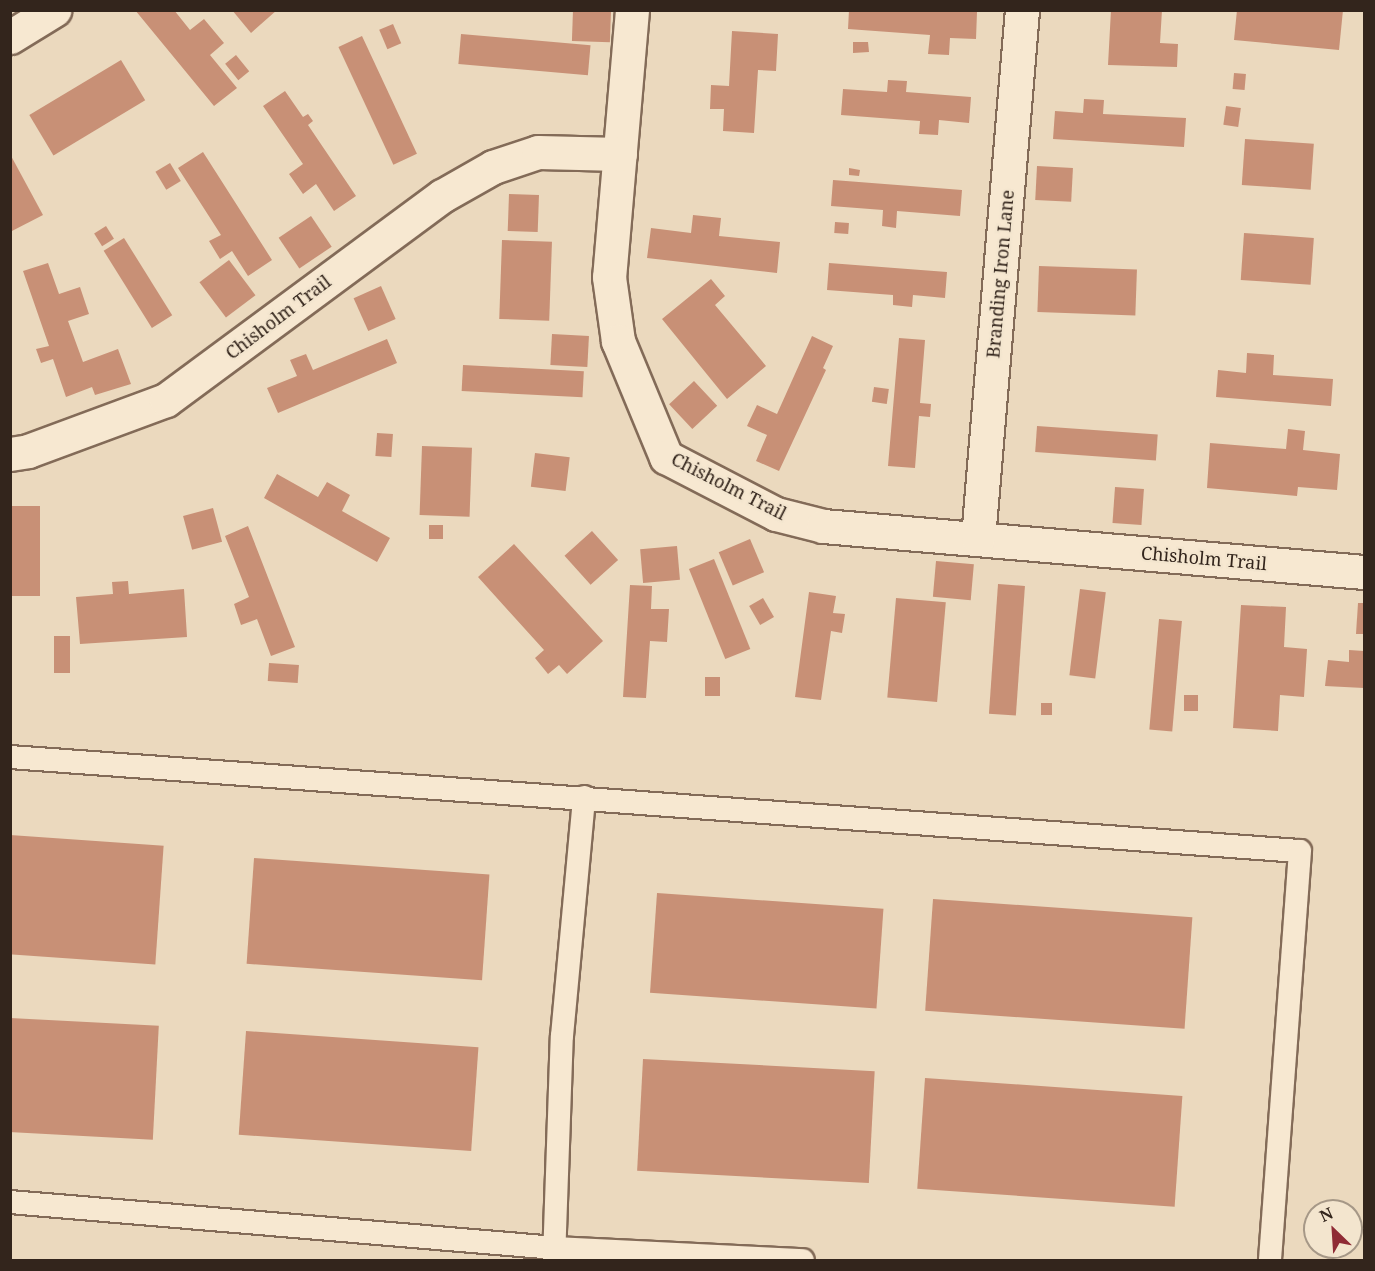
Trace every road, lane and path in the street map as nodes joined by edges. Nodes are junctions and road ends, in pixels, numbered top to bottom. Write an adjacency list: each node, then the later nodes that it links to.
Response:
1 (54, 10): 4 (street)
2 (632, 10): 5 (street)
3 (1022, 10): 7 (street, Branding Iron Lane)
4 (10, 37)
5 (620, 154): 6 (street, Chisholm Trail); 7 (street, Chisholm Trail)
6 (10, 454)
7 (978, 538): 8 (street, Chisholm Trail)
8 (1364, 571)
9 (10, 757): 10 (lane)
10 (585, 797): 13 (lane); 16 (lane)
11 (10, 1202): 12 (lane)
12 (450, 1250): 13 (lane)
13 (555, 1254): 14 (lane)
14 (642, 1256): 15 (lane)
15 (803, 1260)
16 (1270, 1260)

